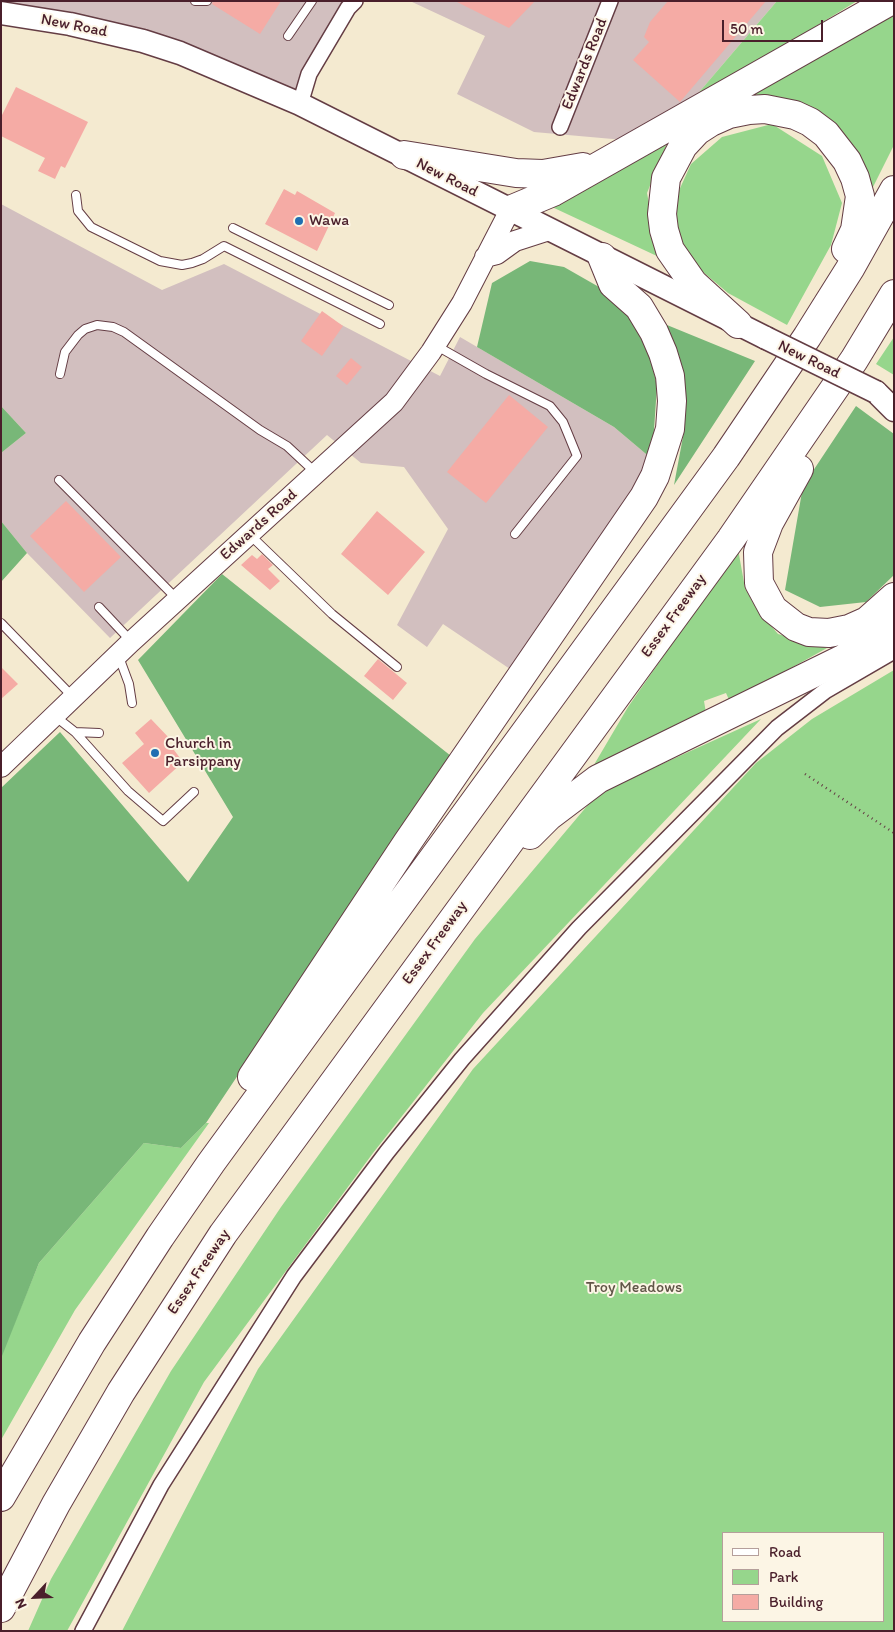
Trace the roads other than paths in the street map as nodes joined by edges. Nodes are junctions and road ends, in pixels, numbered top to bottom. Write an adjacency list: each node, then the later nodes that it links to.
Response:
1 (195, 1): 2 (lane)
2 (207, 1)
3 (312, 1): 8 (lane)
4 (355, 1): 9 (street)
5 (610, 1): 10 (street, Edwards Road)
6 (890, 1): 11 (highway)
7 (15, 12): 9 (main road, New Road)
8 (288, 36)
9 (300, 104): 12 (main road, New Road)
10 (560, 127)
11 (624, 152): 12 (highway); 15 (highway)
12 (404, 156): 15 (main road, New Road)
13 (894, 190): 20 (highway)
14 (76, 195): 23 (lane)
15 (510, 210): 17 (main road, New Road); 18 (street, Edwards Road)
16 (233, 228): 22 (lane)
17 (549, 230): 18 (street); 19 (main road, New Road)
18 (485, 257): 26 (street, Edwards Road)
19 (602, 257): 24 (main road, New Road); 50 (highway)
20 (846, 275): 24 (highway); 50 (highway)
21 (894, 294): 25 (highway, Essex Freeway)
22 (389, 306)
23 (380, 324)
24 (738, 324): 28 (main road, New Road, bridge)
25 (876, 324): 34 (highway); 49 (highway, Essex Freeway)
26 (436, 345): 30 (street, Edwards Road); 33 (lane)
27 (60, 374): 30 (lane)
28 (885, 393): 29 (main road, New Road)
29 (894, 410)
30 (316, 473): 32 (street, Edwards Road)
31 (60, 480): 35 (lane)
32 (249, 534): 35 (street, Edwards Road); 41 (lane)
33 (515, 534)
34 (894, 597)
35 (177, 600): 39 (street, Edwards Road)
36 (99, 607): 39 (lane)
37 (1, 623): 42 (lane)
38 (894, 629): 49 (highway)
39 (125, 648): 42 (street, Edwards Road); 43 (lane)
40 (894, 651): 53 (street)
41 (397, 666)
42 (74, 697): 44 (street, Edwards Road)
43 (132, 703)
44 (54, 716): 45 (lane); 47 (street, Edwards Road)
45 (75, 732): 46 (lane); 48 (lane)
46 (99, 732)
47 (1, 767)
48 (194, 792)
49 (469, 896): 52 (highway, Essex Freeway)
50 (211, 1163): 51 (highway)
51 (1, 1497)
52 (3, 1602)
53 (82, 1631)

